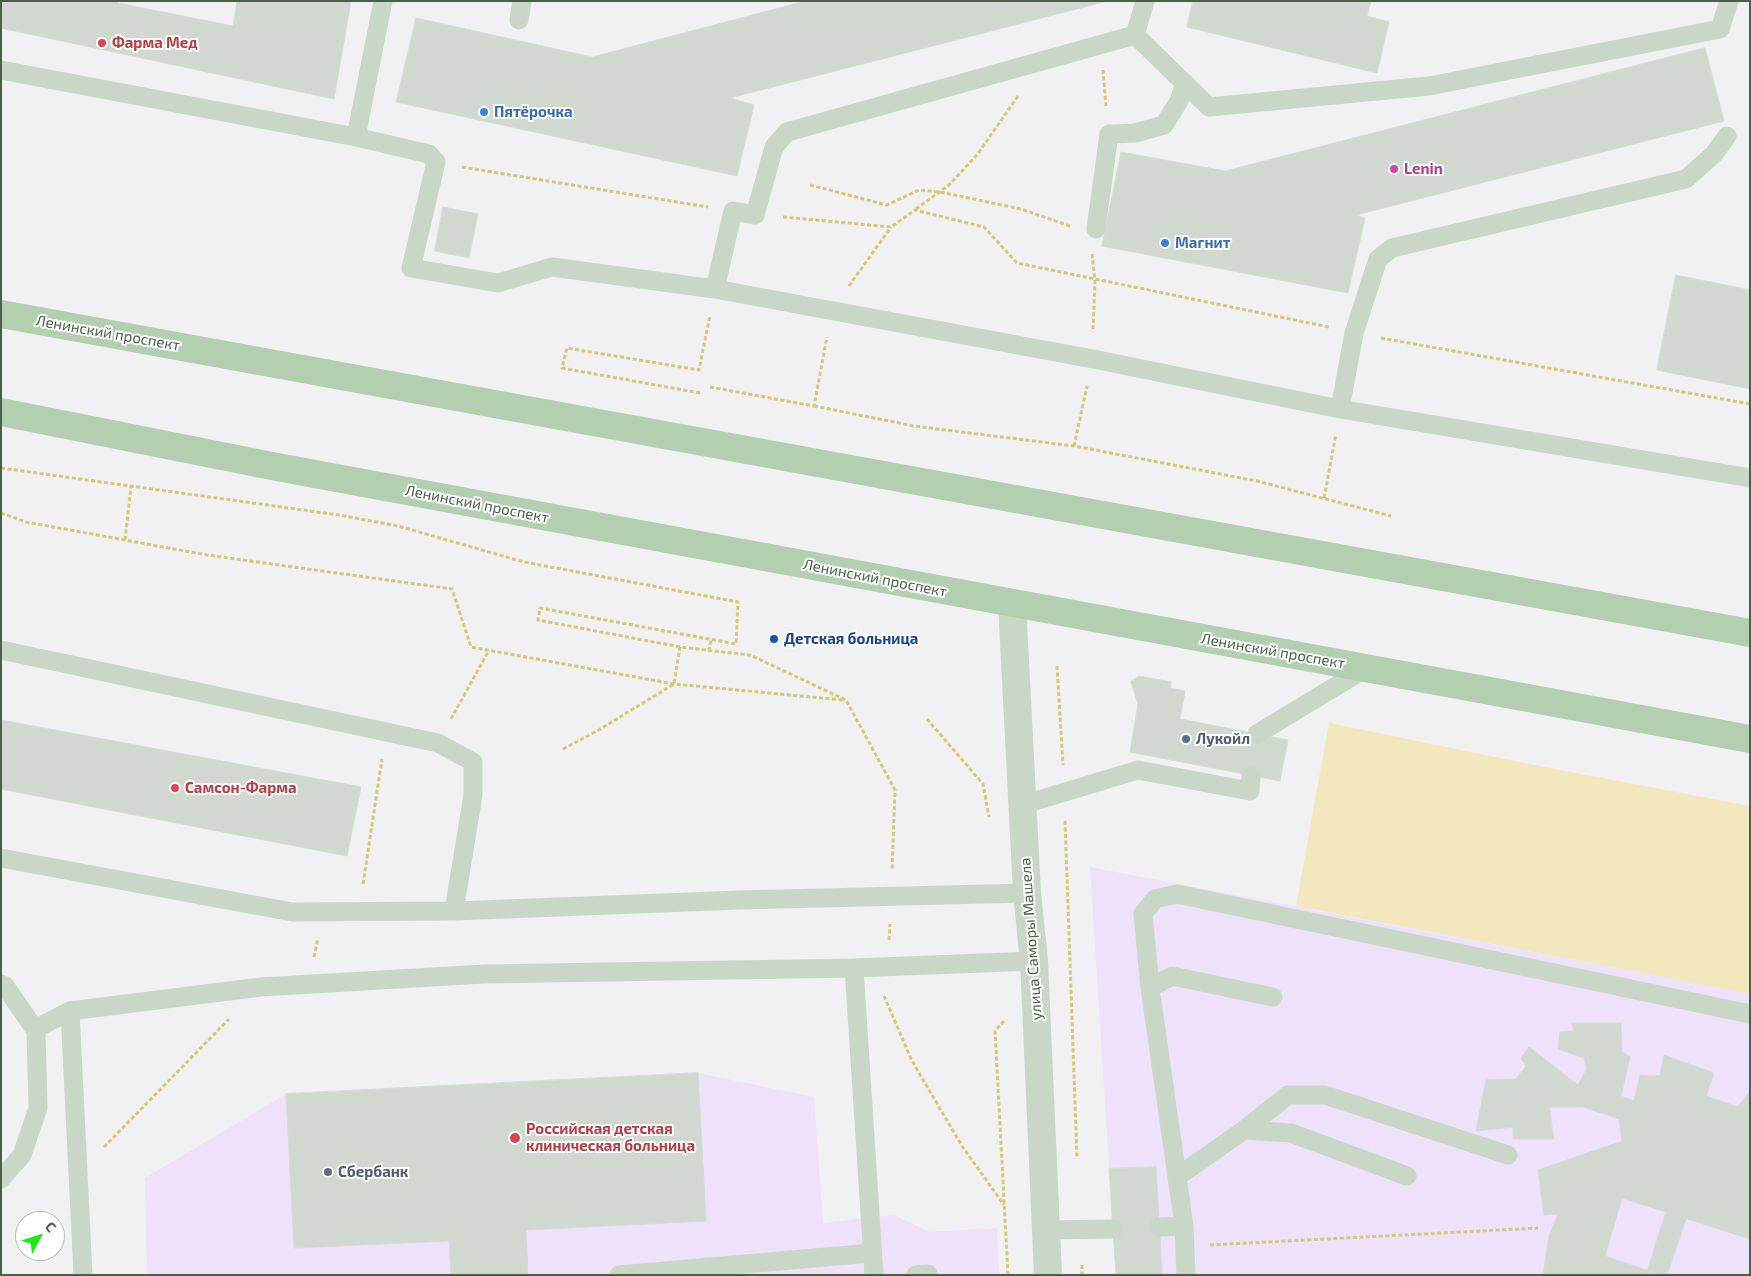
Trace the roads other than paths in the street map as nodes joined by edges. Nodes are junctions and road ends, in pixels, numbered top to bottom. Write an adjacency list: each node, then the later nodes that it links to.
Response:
1 (382, 1): 10 (lane)
2 (522, 1): 5 (lane)
3 (1145, 1): 6 (lane)
4 (1729, 1): 8 (lane)
5 (519, 20)
6 (1136, 34): 8 (lane); 12 (lane)
7 (1, 70): 10 (lane)
8 (1185, 83): 11 (lane)
9 (1727, 136): 14 (lane)
10 (356, 137): 12 (lane)
11 (1096, 229)
12 (715, 289): 14 (lane)
13 (1, 314): 18 (main road, Ленинский проспект)
14 (1340, 409): 16 (lane)
15 (1, 412): 17 (main road, Ленинский проспект)
16 (1750, 478)
17 (1012, 603): 20 (main road, Ленинский проспект); 24 (street, улица Саморы Машела)
18 (1750, 633)
19 (1, 650): 27 (lane)
20 (1366, 668): 21 (lane); 22 (main road, Ленинский проспект)
21 (1257, 734)
22 (1750, 739)
23 (1250, 776): 24 (lane)
24 (1022, 805): 26 (street, улица Саморы Машела)
25 (1, 858): 27 (lane)
26 (1027, 893): 27 (lane); 28 (street, улица Саморы Машела)
27 (454, 911)
28 (1034, 961): 29 (lane); 44 (street, улица Саморы Машела)
29 (854, 968): 33 (lane); 45 (lane)
30 (1, 984): 35 (lane)
31 (1150, 988): 32 (lane); 34 (lane); 39 (lane)
32 (1273, 997)
33 (70, 1011): 35 (lane); 46 (lane)
34 (1750, 1014)
35 (35, 1030): 40 (lane)
36 (1244, 1130): 37 (lane); 38 (lane); 39 (lane)
37 (1508, 1155)
38 (1407, 1176)
39 (1177, 1177): 41 (lane)
40 (1, 1179)
41 (1184, 1226): 42 (lane); 50 (lane)
42 (1159, 1227)
43 (1113, 1229): 44 (lane)
44 (1045, 1230): 49 (street, улица Саморы Машела)
45 (872, 1253): 47 (lane); 48 (lane)
46 (83, 1275)
47 (619, 1275)
48 (874, 1275)
49 (1048, 1275)
50 (1186, 1275)

